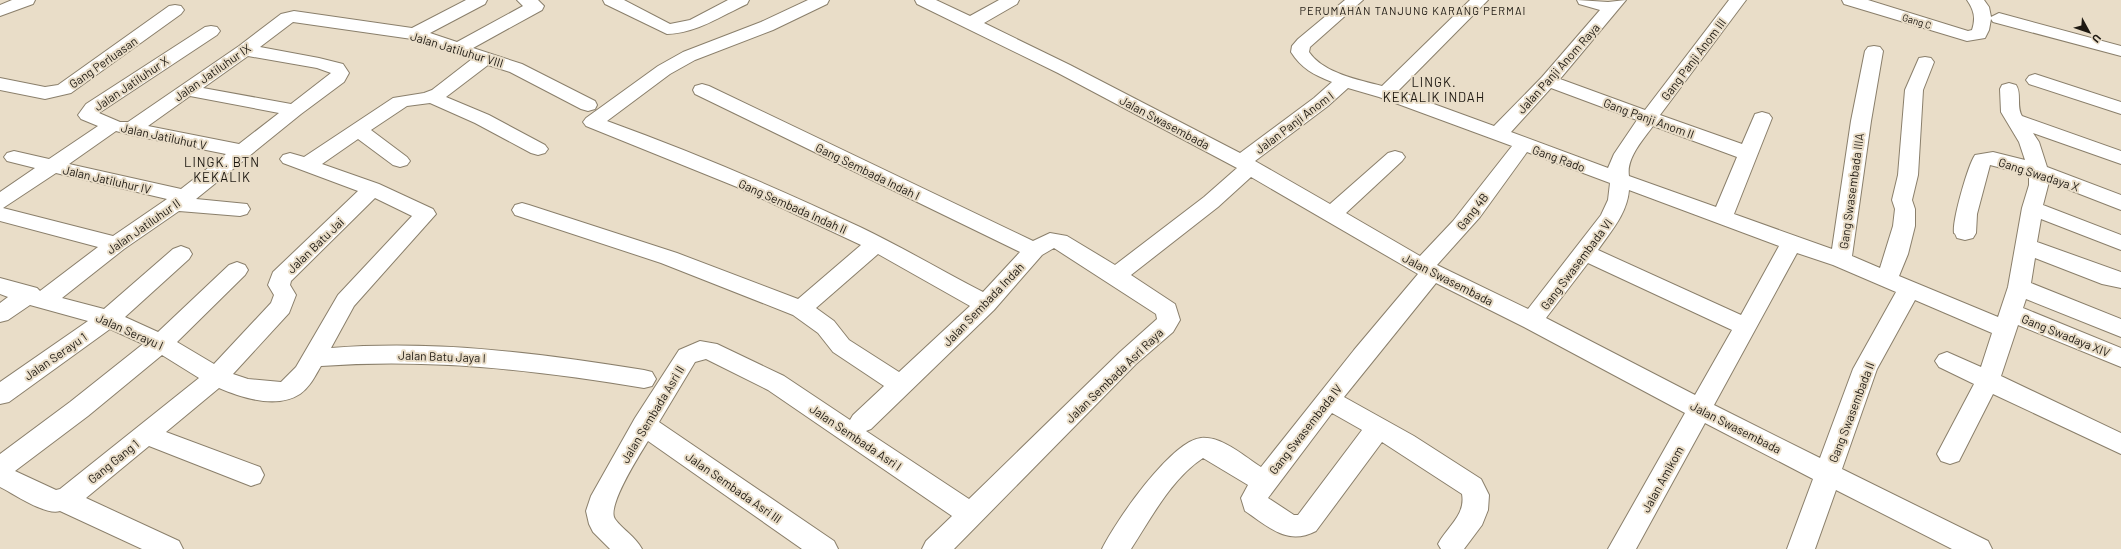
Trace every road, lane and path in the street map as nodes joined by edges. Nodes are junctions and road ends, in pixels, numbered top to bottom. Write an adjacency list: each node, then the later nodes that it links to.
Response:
1 (26, 0): 17 (street)
2 (479, 0): 22 (street)
3 (525, 0): 23 (street)
4 (614, 0): 5 (street)
5 (741, 0)
6 (821, 0): 40 (street)
7 (923, 0): 20 (street, Jalan Swasembada)
8 (1011, 0): 20 (street)
9 (1355, 0): 29 (street, Jalan Panji Anom I)
10 (1480, 0): 36 (street)
11 (1586, 0): 15 (street)
12 (1738, 0): 41 (street, Gang Panji Anom III)
13 (1850, 0): 14 (street, Gang C)
14 (1975, 0)
15 (1614, 4): 31 (street, Jalan Panji Anom Raya)
16 (175, 10): 32 (street, Gang Perluasan)
17 (0, 11)
18 (294, 16): 22 (street, Jalan Jatiluhur VIII); 24 (street, Jalan Jatiluhur IX)
19 (1999, 18): 26 (street)
20 (971, 23): 56 (street, Jalan Swasembada)
21 (211, 31): 44 (street, Jalan Jatiluhur X)
22 (415, 34): 23 (street, Jalan Jatiluhur VIII)
23 (457, 49): 27 (street, Jalan Jatiluhur VIII)
24 (245, 50): 34 (street, Jalan Jatiluhur IX); 39 (street, Jalan Jatiluhur II)
25 (1874, 51): 79 (street, Gang Swasembada IIIA)
26 (2121, 51)
27 (485, 58): 37 (street); 40 (street, Jalan Jatiluhur VIII)
28 (1925, 62): 83 (street)
29 (1345, 80): 36 (street, Jalan Panji Anom I); 56 (street, Jalan Panji Anom I)
30 (2035, 80): 38 (street)
31 (1548, 82): 41 (street, Gang Panji Anom II); 47 (street, Jalan Panji Anom Raya)
32 (0, 84)
33 (2009, 89): 43 (street)
34 (186, 90): 39 (street); 45 (street, Jalan Jatiluhur IX)
35 (702, 90): 76 (street, Gang Sembada Indah I)
36 (1386, 93): 47 (street, Gang Rado)
37 (431, 97): 46 (street); 48 (street)
38 (2121, 108)
39 (294, 110): 49 (street, Jalan Jatiluhur II)
40 (590, 113): 74 (street, Gang Sembada Indah II)
41 (1648, 118): 51 (street, Gang Panji Anom II); 59 (street, Gang Swasembada VI)
42 (1762, 118): 51 (street)
43 (2013, 119): 54 (street); 58 (street)
44 (112, 125): 45 (street, Jalan Jatiluhut V); 57 (street, Jalan Jatiluhur X)
45 (131, 129): 49 (street, Jalan Jatiluhut V)
46 (358, 130): 55 (street); 60 (street)
47 (1498, 134): 59 (street, Gang Rado)
48 (538, 149)
49 (241, 151): 61 (street, Jalan Jatiluhur II)
50 (1518, 151): 81 (street, Gang 4B)
51 (1749, 154): 67 (street)
52 (14, 157): 57 (street, Jalan Jatiluhur IV)
53 (1395, 157): 69 (street)
54 (2121, 158)
55 (400, 161)
56 (1245, 165): 69 (street, Jalan Swasembada); 82 (street)
57 (52, 167): 61 (street, Jalan Jatiluhur IV); 62 (street, Jalan Jatiluhur X)
58 (2039, 172): 63 (street, Gang Swadaya X); 64 (street); 70 (street, Gang Swadaya X)
59 (1620, 180): 71 (street, Gang Rado); 77 (street, Gang Swasembada VI)
60 (372, 189): 98 (street); 102 (street, Jalan Batu Jai)
61 (180, 200): 65 (street, Jalan Jatiluhur IV); 73 (street, Jalan Jatiluhur II)
62 (0, 202)
63 (2121, 203)
64 (2032, 208): 72 (street); 75 (street)
65 (240, 209)
66 (522, 210): 90 (street)
67 (1725, 212)
68 (0, 214): 73 (street)
69 (1331, 214): 81 (street, Jalan Swasembada)
70 (1965, 233)
71 (1792, 243): 79 (street, Gang Swasembada IIIA); 95 (street)
72 (2121, 243)
73 (116, 244): 88 (street, Jalan Jatiluhur II)
74 (876, 244): 89 (street, Gang Sembada Indah II); 90 (street)
75 (2026, 246): 84 (street); 86 (street)
76 (1034, 250): 82 (street, Jalan Sembada Indah); 89 (street, Jalan Sembada Indah)
77 (1585, 253): 93 (street, Gang Swasembada VI); 95 (street)
78 (181, 254): 92 (street, Jalan Serayu 1)
79 (1841, 260): 83 (street, Gang Swadaya XIV)
80 (237, 270): 97 (street)
81 (1427, 270): 93 (street, Jalan Swasembada); 107 (street, Gang Swasembada IV)
82 (1116, 276): 121 (street, Jalan Sembada Asri Raya)
83 (1887, 278): 87 (street, Gang Swadaya XIV)
84 (2121, 280)
85 (0, 286): 88 (street, Jalan Serayu I)
86 (2019, 287): 94 (street); 96 (street)
87 (1910, 288): 94 (street, Gang Swadaya XIV); 116 (street, Gang Swasembada II)
88 (36, 298): 91 (street, Jalan Jatiluhur II); 92 (street, Jalan Serayu I)
89 (986, 304): 105 (street, Jalan Sembada Indah)
90 (801, 309): 105 (street)
91 (0, 314)
92 (108, 319): 97 (street, Jalan Serayu I); 106 (street, Jalan Serayu 1)
93 (1532, 321): 108 (street, Jalan Swasembada)
94 (2008, 321): 99 (street, Gang Swadaya XIV); 104 (street)
95 (1746, 327): 108 (street)
96 (2121, 328)
97 (161, 343): 102 (street, Jalan Serayu I); 115 (street)
98 (314, 358): 102 (street, Jalan Serayu I); 103 (street, Jalan Batu Jaya I)
99 (2121, 358)
100 (1947, 361): 104 (street)
101 (738, 363): 110 (street, Jalan Sembada Asri II); 121 (street, Jalan Sembada Asri I)
102 (216, 377): 112 (street, Gang Gang 1)
103 (644, 379)
104 (1988, 381): 113 (street); 114 (street)
105 (901, 385): 109 (street, Jalan Sembada Indah)
106 (0, 394)
107 (1328, 399): 111 (street); 119 (street, Gang Swasembada IV)
108 (1701, 409): 116 (street, Jalan Swasembada); 128 (street, Jalan Amikom)
109 (862, 422)
110 (644, 425): 124 (street, Jalan Sembada Asri II); 125 (street, Jalan Sembada Asri III)
111 (1378, 428): 119 (street); 122 (street)
112 (145, 434): 118 (street); 120 (street, Gang Gang 1)
113 (2121, 444)
114 (1950, 454)
115 (0, 468)
116 (1828, 472): 129 (street, Gang Swasembada II); 130 (street, Jalan Swasembada)
117 (0, 475): 120 (street)
118 (251, 475)
119 (1264, 482): 127 (street, Gang Swasembada IV)
120 (63, 500): 123 (street)
121 (971, 515): 126 (street, Jalan Sembada Asri Raya)
122 (1452, 544)
123 (169, 549)
124 (628, 549)
125 (824, 549)
126 (936, 549)
127 (1116, 549)
128 (1622, 549)
129 (1801, 549)
130 (1978, 549)

